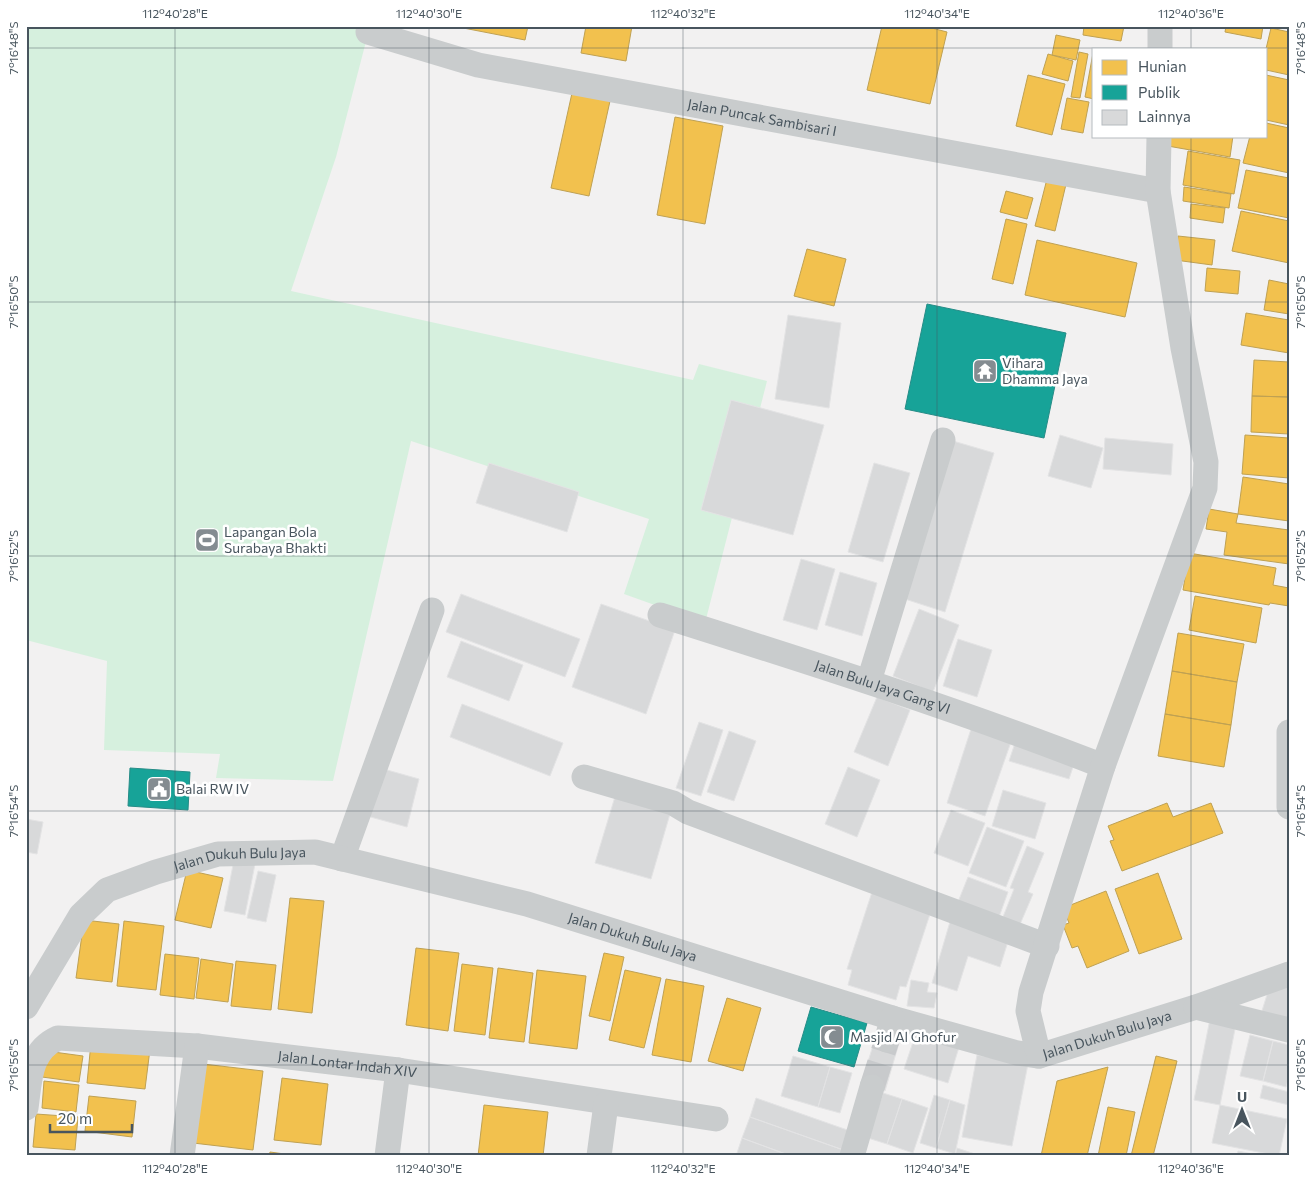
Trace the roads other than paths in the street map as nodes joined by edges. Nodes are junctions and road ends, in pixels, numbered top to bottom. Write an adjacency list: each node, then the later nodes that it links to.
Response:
1 (1160, 26): 3 (street)
2 (369, 29): 5 (street, Jalan Puncak Sambisari I)
3 (1160, 48)
4 (1159, 138): 5 (street)
5 (1158, 192): 11 (street)
6 (943, 440): 9 (street)
7 (432, 610): 14 (street)
8 (660, 615): 9 (street, Jalan Bulu Jaya Gang VI)
9 (869, 680): 11 (street, Jalan Bulu Jaya Gang VI)
10 (1289, 732): 13 (street)
11 (1103, 766): 15 (street)
12 (584, 777): 15 (street)
13 (1289, 807)
14 (342, 859): 17 (street, Jalan Dukuh Bulu Jaya); 21 (street, Jalan Dukuh Bulu Jaya)
15 (1047, 946): 21 (street)
16 (1289, 974): 18 (street, Jalan Dukuh Bulu Jaya)
17 (26, 1007)
18 (1196, 1008): 19 (street); 21 (street, Jalan Dukuh Bulu Jaya)
19 (1289, 1030)
20 (197, 1046): 22 (street, Jalan Lontar Indah XIV); 25 (street, Jalan Lontar Indah XIV); 27 (street)
21 (1039, 1056)
22 (398, 1070): 24 (street, Jalan Lontar Indah XIV); 28 (street)
23 (872, 1087): 30 (street)
24 (606, 1104): 26 (street, Jalan Lontar Indah XIV); 29 (street)
25 (26, 1108)
26 (716, 1119)
27 (182, 1156)
28 (387, 1156)
29 (599, 1156)
30 (852, 1156)

